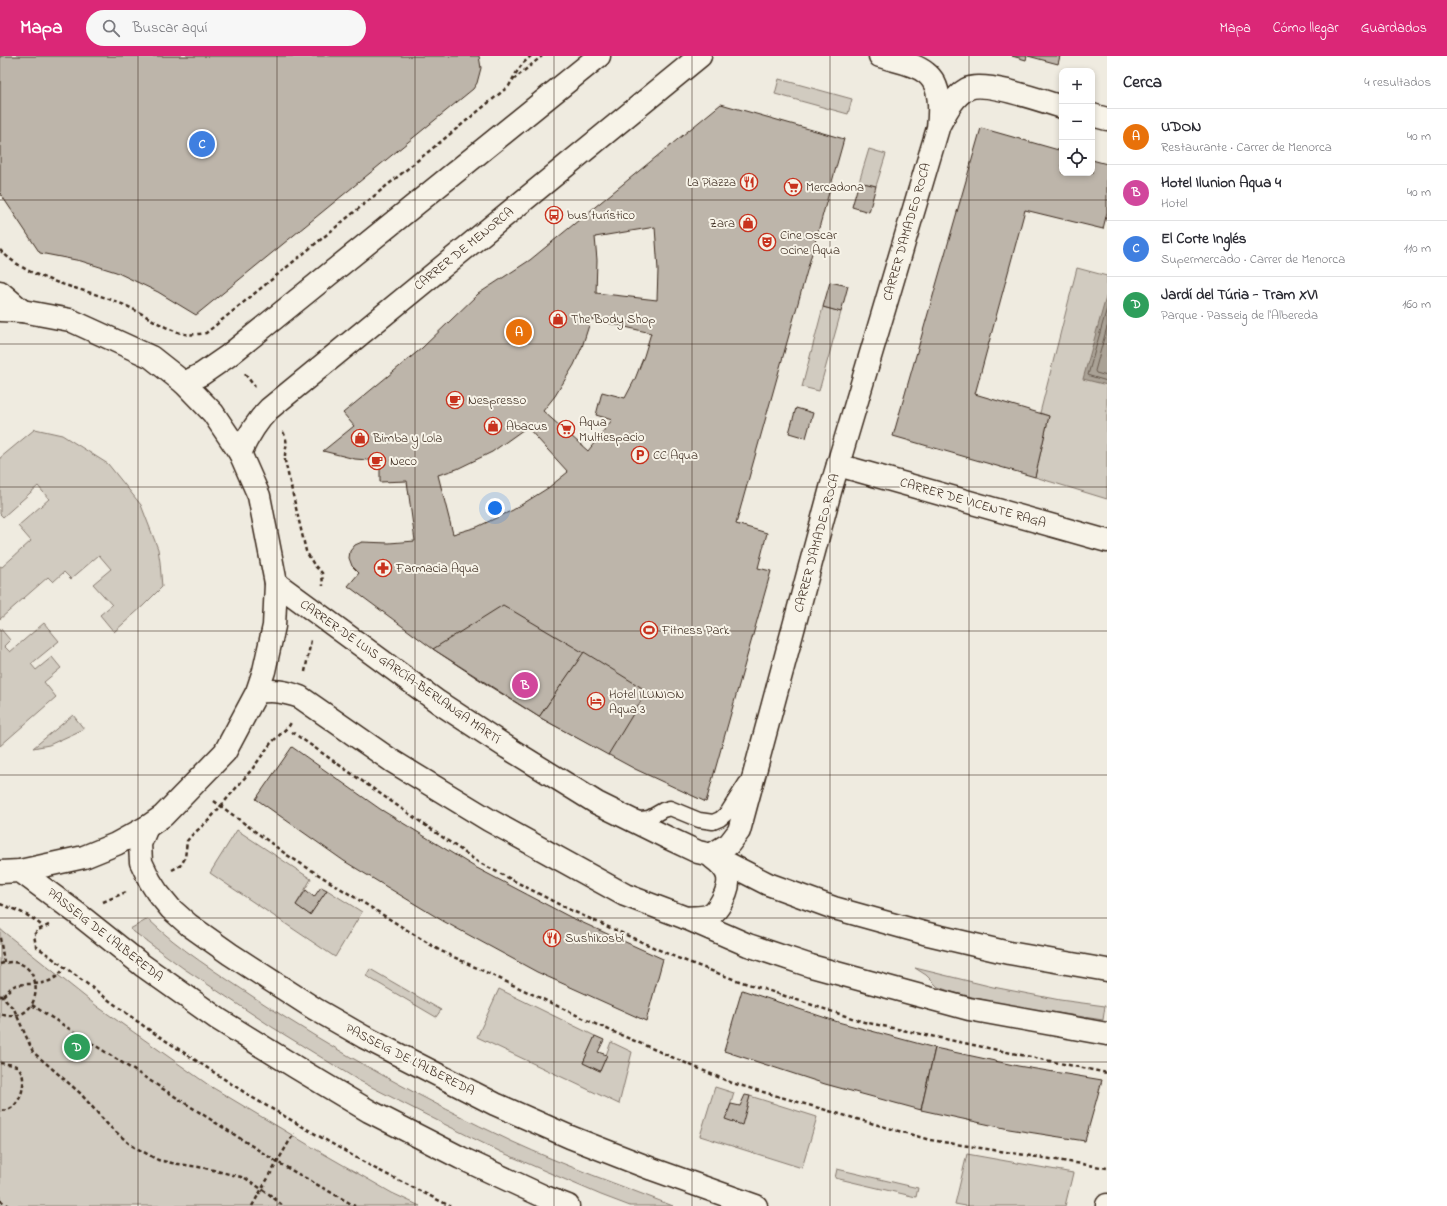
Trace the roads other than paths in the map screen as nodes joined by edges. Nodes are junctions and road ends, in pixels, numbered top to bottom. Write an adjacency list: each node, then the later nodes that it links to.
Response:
1 (599, 56): 11 (street)
2 (700, 56): 12 (street, CARRER DE MENORCA)
3 (880, 56): 7 (street)
4 (1059, 106): 7 (street)
5 (1095, 116): 6 (street)
6 (1107, 119)
7 (938, 128): 13 (street, CARRER D'AMADEO ROCA)
8 (0, 292): 10 (street)
9 (0, 310): 10 (street)
10 (22, 311): 11 (street)
11 (184, 383): 12 (street)
12 (240, 453): 15 (street)
13 (838, 465): 14 (street, CARRER DE VICENTE RAGA); 17 (street, CARRER D'AMADEO ROCA)
14 (1107, 540)
15 (276, 583): 16 (street); 18 (street, CARRER DE LUIS GARCÍA-BERLANGA MARTÍ)
16 (257, 692): 19 (street); 22 (street)
17 (758, 764): 18 (lane); 20 (street, CARRER D'AMADEO ROCA)
18 (626, 818): 20 (street, CARRER DE LUIS GARCÍA-BERLANGA MARTÍ)
19 (147, 827): 21 (street); 26 (street, PASSEIG DE L'ALBEREDA)
20 (711, 855): 22 (street); 23 (street, CARRER DE LUIS GARCÍA-BERLANGA MARTÍ)
21 (10, 871): 25 (street, PASSEIG DE L'ALBEREDA)
22 (686, 918): 24 (street)
23 (1107, 970)
24 (1107, 1034)
25 (568, 1206)
26 (756, 1206)

